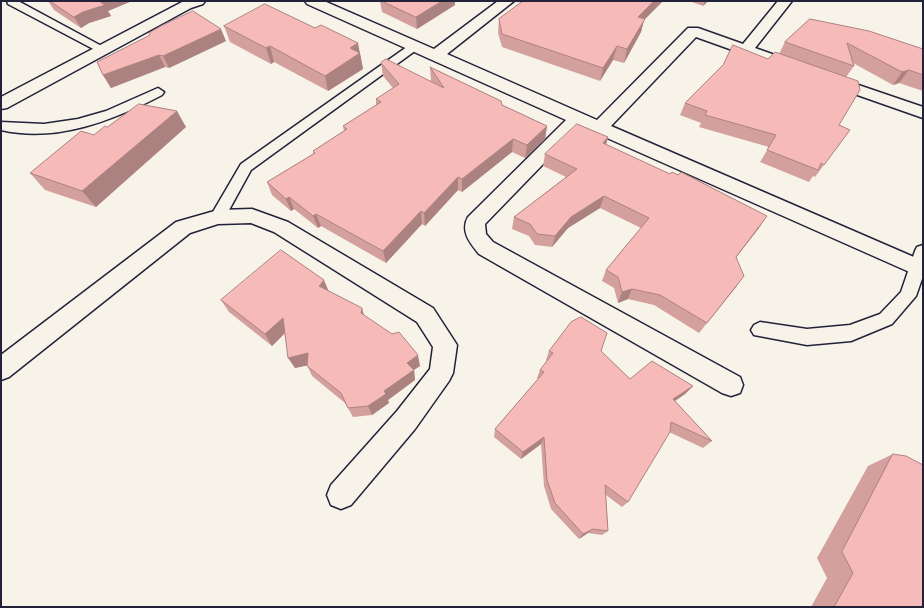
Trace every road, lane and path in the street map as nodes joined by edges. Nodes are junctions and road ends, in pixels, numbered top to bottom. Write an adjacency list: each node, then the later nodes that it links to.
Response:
1 (198, 1): 7 (street)
2 (507, 1): 9 (street)
3 (785, 1): 8 (street)
4 (12, 2): 7 (lane)
5 (319, 2): 6 (street)
6 (415, 46): 9 (street); 16 (lane)
7 (103, 50): 11 (street)
8 (746, 50): 12 (street); 15 (street)
9 (436, 55): 13 (street)
10 (158, 92): 14 (lane)
11 (1, 104)
12 (923, 114)
13 (578, 118): 15 (street); 21 (street)
14 (1, 126)
15 (600, 127): 18 (street)
16 (218, 217): 20 (street); 22 (street)
17 (923, 251): 18 (lane)
18 (920, 269): 19 (lane)
19 (760, 330)
20 (1, 369)
21 (731, 385)
22 (341, 495)

